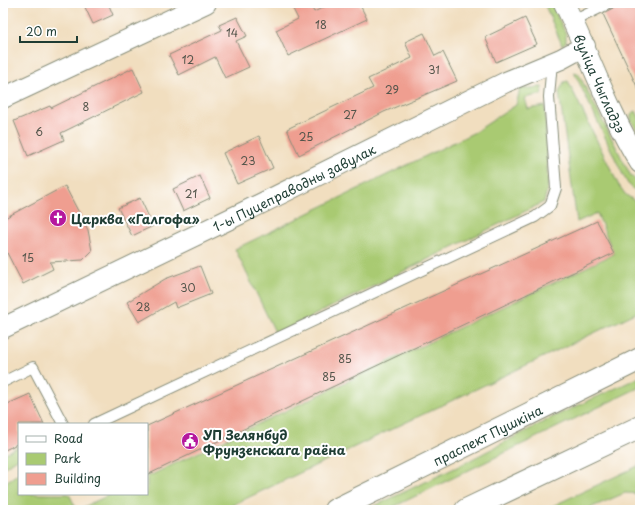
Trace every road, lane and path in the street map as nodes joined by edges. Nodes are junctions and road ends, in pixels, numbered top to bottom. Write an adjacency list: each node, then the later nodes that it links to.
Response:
1 (206, 3): 7 (street)
2 (564, 3): 4 (street, вуліца Чыгладзэ)
3 (610, 3): 4 (lane)
4 (573, 21): 5 (street, вуліца Чыгладзэ)
5 (585, 46): 6 (street, 1-ы Пуцеправодны завулак); 8 (street, вуліца Чыгладзэ)
6 (552, 62): 9 (street, 1-ы Пуцеправодны завулак); 13 (lane)
7 (3, 98)
8 (640, 163)
9 (3, 328)
10 (640, 359): 15 (main road, праспект Пушкіна)
11 (3, 382): 12 (lane)
12 (62, 423)
13 (96, 423)
14 (640, 427): 16 (main road)
15 (335, 510)
16 (466, 510)

